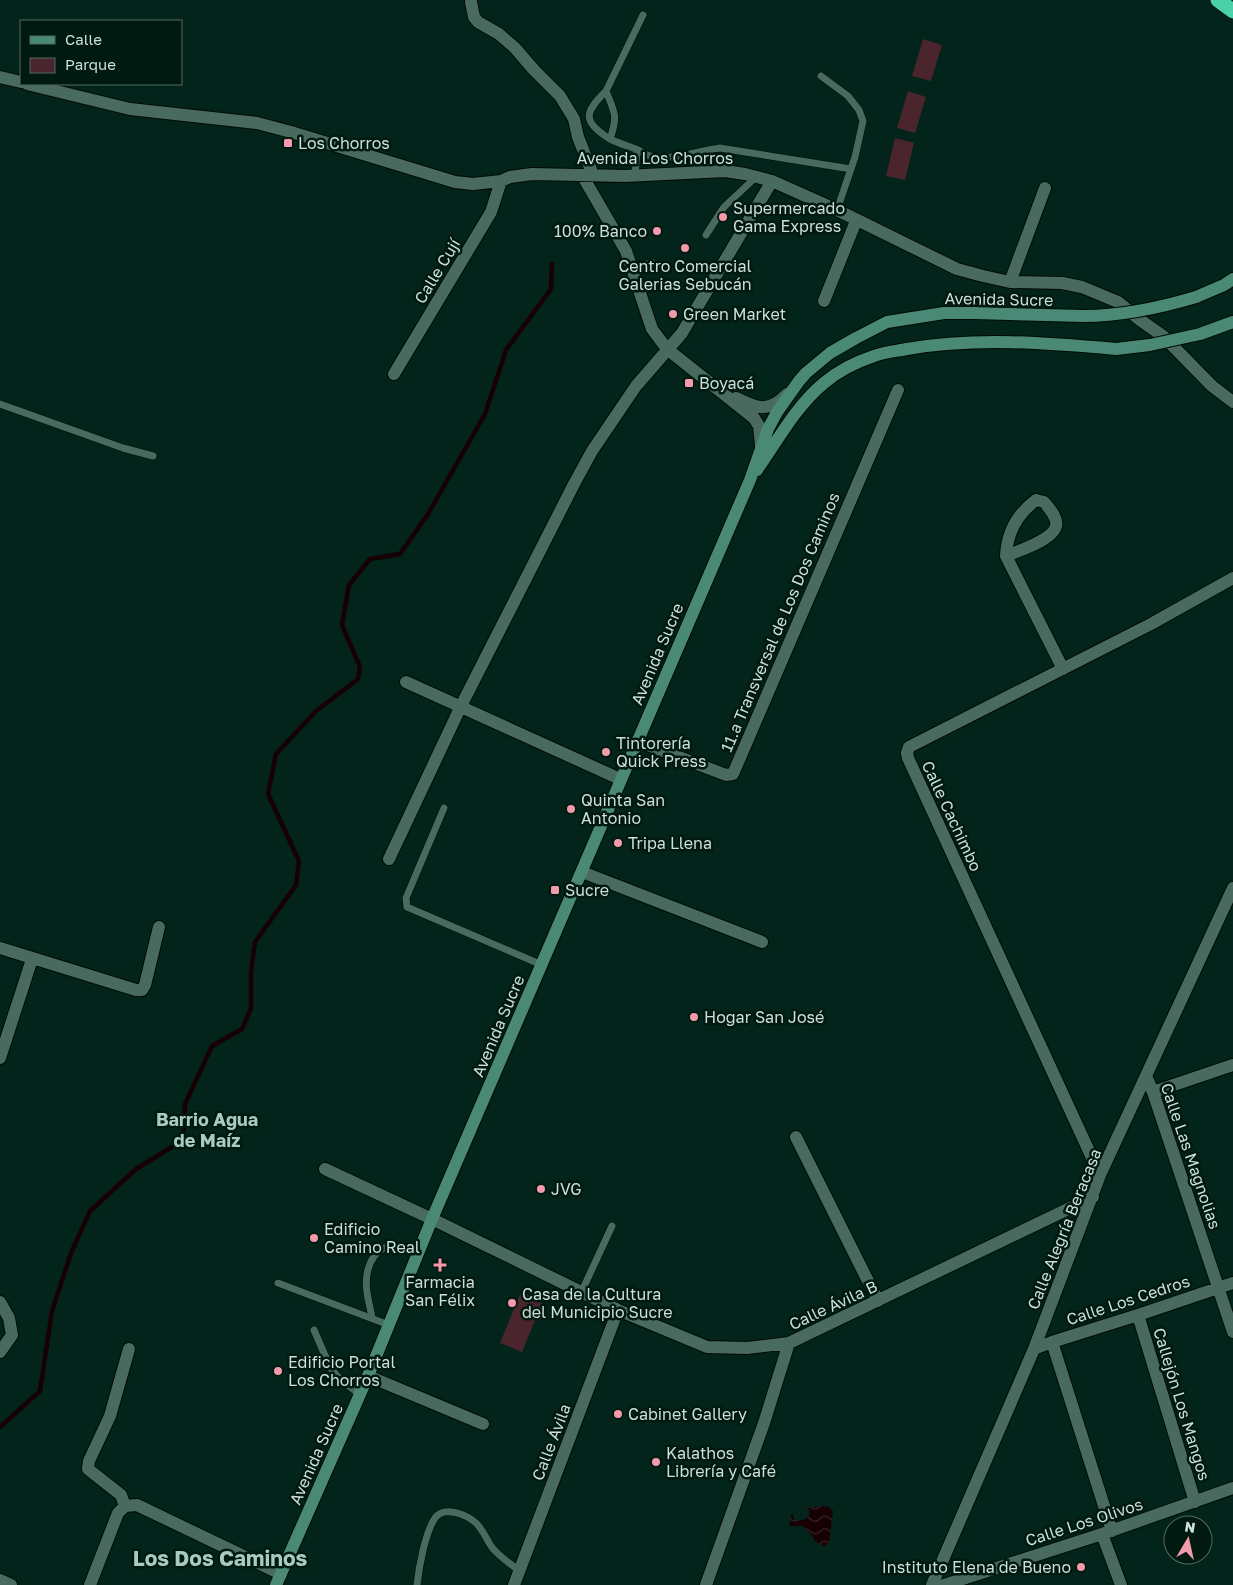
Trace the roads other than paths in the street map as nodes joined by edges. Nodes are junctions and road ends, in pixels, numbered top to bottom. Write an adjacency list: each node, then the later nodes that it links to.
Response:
1 (1218, 0): 3 (highway)
2 (471, 2): 13 (street)
3 (1233, 11)
4 (643, 15): 9 (lane)
5 (821, 76): 12 (lane)
6 (0, 77): 7 (street)
7 (20, 82)
8 (31, 85): 16 (street, Avenida Los Chorros)
9 (606, 91): 10 (lane); 10 (lane)
10 (610, 140): 11 (lane)
11 (637, 150): 12 (lane); 14 (lane)
12 (852, 169): 19 (lane)
13 (588, 175): 14 (street, Avenida Los Chorros); 16 (street, Avenida Los Chorros); 23 (street)
14 (635, 176): 15 (street, Avenida Los Chorros)
15 (756, 177): 17 (street, Avenida Los Chorros); 21 (lane)
16 (501, 181): 29 (street, Calle Cují)
17 (772, 182): 19 (street, Avenida Los Chorros); 28 (street)
18 (1045, 188): 25 (street)
19 (837, 210): 20 (street, Avenida Los Chorros)
20 (856, 221): 25 (street, Avenida Los Chorros); 26 (street)
21 (706, 235)
22 (652, 262): 23 (lane)
23 (633, 269): 28 (street)
24 (1233, 279): 30 (main road, Avenida Sucre, bridge)
25 (1010, 282): 33 (street, Avenida Los Chorros)
26 (824, 300)
27 (1233, 322): 37 (main road, Avenida Sucre, bridge)
28 (667, 349): 32 (street); 42 (street)
29 (394, 374)
30 (799, 381): 32 (street); 35 (main road, Avenida Sucre)
31 (898, 390): 43 (street, 11.ª Transversal de Los Dos Caminos)
32 (720, 391): 35 (street)
33 (1233, 402)
34 (0, 404): 36 (lane)
35 (761, 446): 37 (main road, Avenida Sucre)
36 (153, 456)
37 (750, 480): 43 (main road, Avenida Sucre)
38 (1006, 556): 38 (street); 40 (street)
39 (1233, 578): 40 (street, Calle Cachimbo)
40 (1063, 669): 60 (street, Calle Cachimbo)
41 (406, 682): 42 (street)
42 (461, 706): 44 (street); 46 (street)
43 (637, 741): 44 (main road, Avenida Sucre)
44 (620, 780): 47 (main road, Avenida Sucre)
45 (444, 808): 53 (lane)
46 (389, 859)
47 (582, 872): 50 (street); 53 (main road, Avenida Sucre)
48 (1233, 888): 56 (street, Calle Alegría Beracasa)
49 (159, 927): 52 (street)
50 (762, 942)
51 (0, 948): 52 (street)
52 (32, 958): 54 (street)
53 (542, 965): 62 (main road, Avenida Sucre)
54 (0, 1058)
55 (1233, 1065): 57 (street)
56 (1146, 1076): 57 (street, Calle Las Magnolias); 60 (street, Calle Alegría Beracasa)
57 (1153, 1092): 67 (street, Calle Las Magnolias)
58 (796, 1137): 69 (street)
59 (325, 1169): 62 (street)
60 (1100, 1175): 61 (street, Calle Alegría Beracasa)
61 (1093, 1197): 69 (street, Calle Ávila B); 80 (street, Calle Alegría Beracasa)
62 (432, 1218): 64 (main road, Avenida Sucre); 68 (street)
63 (612, 1226): 68 (lane)
64 (419, 1251): 73 (lane); 74 (main road, Avenida Sucre)
65 (278, 1282): 73 (lane)
66 (1233, 1283): 67 (street, Calle Los Cedros)
67 (1218, 1288): 72 (street, Calle Los Cedros); 76 (street, Calle Las Magnolias)
68 (581, 1292): 71 (street)
69 (878, 1301): 78 (street, Calle Ávila B)
70 (0, 1302): 81 (street)
71 (618, 1310): 78 (street); 89 (street, Calle Ávila)
72 (1138, 1315): 77 (street, Calle Los Cedros); 86 (street, Callejón Los Mangos)
73 (372, 1318): 74 (lane)
74 (389, 1325): 82 (main road, Avenida Sucre)
75 (314, 1330): 83 (lane)
76 (1233, 1332)
77 (1052, 1342): 80 (street, Calle Los Cedros); 88 (street)
78 (789, 1343): 96 (street, Calle Ávila B)
79 (129, 1349): 87 (street)
80 (1034, 1349): 97 (street, Calle Alegría Beracasa)
81 (0, 1352)
82 (368, 1376): 83 (main road, Avenida Sucre); 84 (street)
83 (360, 1395): 91 (main road, Avenida Sucre)
84 (483, 1424)
85 (1233, 1488): 86 (street, Calle Los Olivos)
86 (1195, 1502): 88 (street, Calle Los Olivos)
87 (125, 1506): 91 (street); 93 (street)
88 (1107, 1532): 98 (street, Calle Los Olivos); 99 (street)
89 (519, 1571): 94 (lane); 95 (street, Calle Ávila)
90 (0, 1580): 92 (street)
91 (278, 1580)
92 (11, 1585)
93 (90, 1585)
94 (417, 1585)
95 (514, 1585)
96 (706, 1585)
97 (932, 1585)
98 (944, 1585)
99 (1121, 1585)

